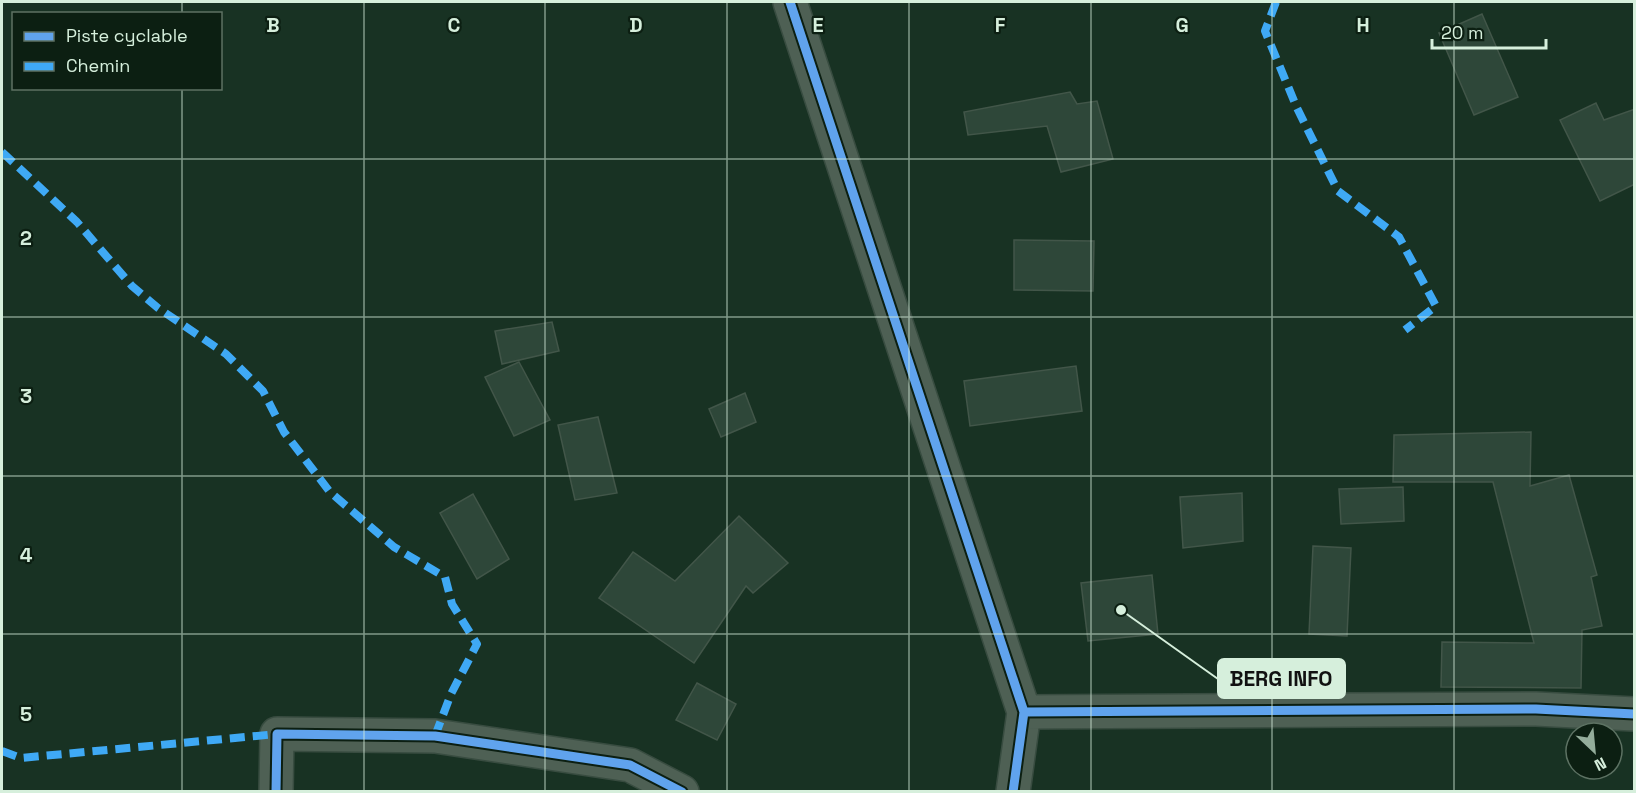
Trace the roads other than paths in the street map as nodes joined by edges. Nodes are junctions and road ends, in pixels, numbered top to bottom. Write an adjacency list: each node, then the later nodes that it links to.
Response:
1 (800, 7): 2 (street)
2 (1024, 711): 3 (street); 6 (street)
3 (1635, 714)
4 (276, 792): 5 (street)
5 (682, 792)
6 (1013, 792)

